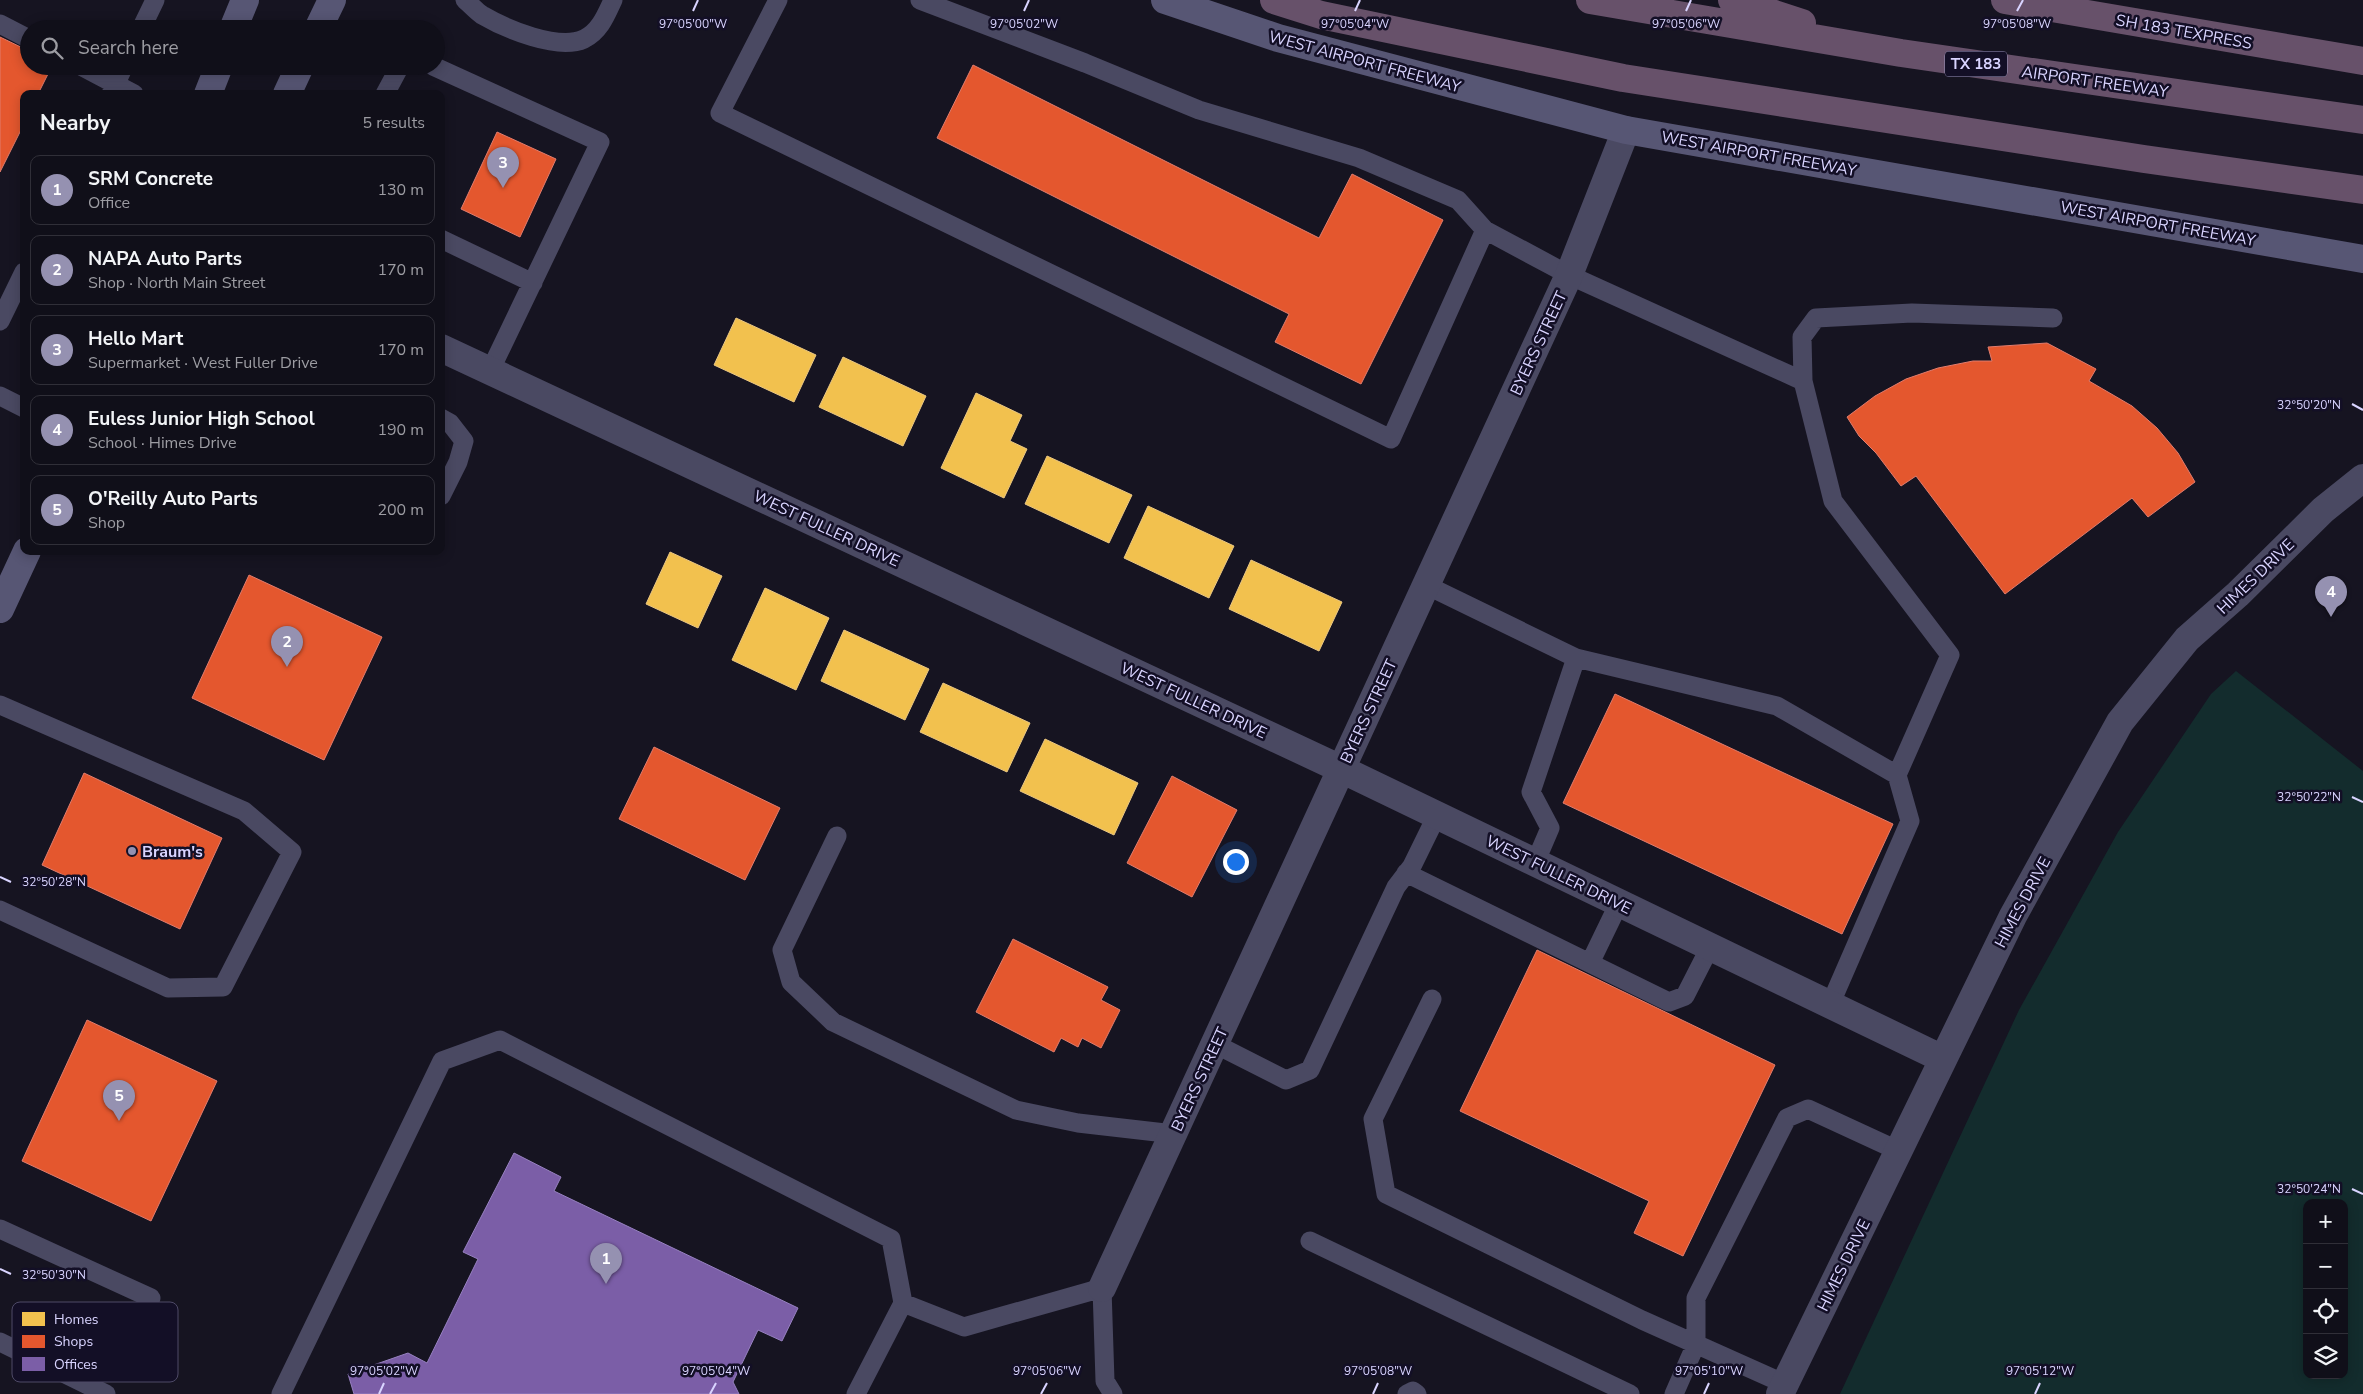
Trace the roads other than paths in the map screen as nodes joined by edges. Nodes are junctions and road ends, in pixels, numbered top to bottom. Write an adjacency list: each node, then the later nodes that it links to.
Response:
1 (245, 0): 14 (main road)
2 (332, 0): 15 (main road)
3 (465, 0): 4 (lane)
4 (613, 0)
5 (778, 0): 33 (lane)
6 (920, 0): 33 (lane)
7 (1165, 0): 31 (main road, WEST AIRPORT FREEWAY)
8 (1274, 0): 32 (highway)
9 (1590, 0): 18 (highway, AIRPORT FREEWAY / TX 183)
10 (1732, 0): 18 (highway)
11 (2004, 0): 19 (highway, SH 183 TEXPRESS)
12 (150, 2): 13 (lane)
13 (144, 20)
14 (237, 20)
15 (322, 20)
16 (0, 24): 17 (lane)
17 (20, 34)
18 (1887, 51): 30 (highway, AIRPORT FREEWAY / TX 183)
19 (2363, 61)
20 (445, 71): 38 (lane)
21 (94, 75): 26 (lane)
22 (120, 75): 26 (lane)
23 (215, 75): 27 (main road)
24 (296, 75): 28 (main road)
25 (395, 75): 29 (lane)
26 (113, 89)
27 (210, 90)
28 (289, 90)
29 (387, 90)
30 (2363, 120)
31 (1626, 130): 35 (main road, WEST AIRPORT FREEWAY); 36 (street, BYERS STREET)
32 (2363, 190)
33 (1485, 230): 36 (lane)
34 (445, 241): 38 (lane)
35 (2363, 259)
36 (1569, 275): 43 (lane); 50 (street, BYERS STREET)
37 (20, 280): 40 (lane)
38 (532, 283): 42 (lane)
39 (2053, 318): 43 (lane)
40 (0, 320)
41 (445, 350): 42 (street, WEST FULLER DRIVE)
42 (490, 371): 54 (street, WEST FULLER DRIVE)
43 (1804, 381): 55 (lane)
44 (0, 396): 45 (lane)
45 (20, 406)
46 (445, 420): 48 (lane)
47 (2362, 477): 67 (street, HIMES DRIVE)
48 (445, 488)
49 (25, 555): 51 (main road)
50 (1426, 585): 52 (lane); 54 (street, BYERS STREET)
51 (1, 602)
52 (1576, 658): 55 (lane); 58 (lane)
53 (0, 705): 61 (lane)
54 (1341, 769): 56 (street, WEST FULLER DRIVE); 66 (street, BYERS STREET)
55 (1896, 775): 65 (lane)
56 (1437, 815): 58 (street, WEST FULLER DRIVE); 59 (lane)
57 (837, 836): 68 (lane)
58 (1535, 863): 60 (street, WEST FULLER DRIVE)
59 (1406, 874): 63 (lane); 66 (lane)
60 (1619, 903): 62 (street, WEST FULLER DRIVE); 63 (lane)
61 (0, 910)
62 (1710, 947): 63 (lane); 65 (street, WEST FULLER DRIVE)
63 (1590, 964)
64 (1432, 999): 76 (lane)
65 (1830, 1005): 67 (street, WEST FULLER DRIVE)
66 (1215, 1044): 68 (street, BYERS STREET)
67 (1942, 1060): 69 (street, HIMES DRIVE)
68 (1174, 1134): 72 (street, BYERS STREET)
69 (1899, 1151): 76 (lane); 79 (street, HIMES DRIVE)
70 (0, 1229): 73 (lane)
71 (1310, 1241): 86 (lane)
72 (1102, 1288): 74 (lane); 83 (lane)
73 (151, 1298)
74 (902, 1303): 81 (lane); 82 (lane)
75 (0, 1342): 77 (lane)
76 (1696, 1344): 79 (lane); 87 (lane)
77 (12, 1348)
78 (82, 1382): 80 (lane)
79 (1783, 1389)
80 (106, 1394)
81 (281, 1394)
82 (856, 1394)
83 (1113, 1394)
84 (1407, 1394): 85 (lane)
85 (1417, 1394)
86 (1630, 1394)
87 (1674, 1394)

